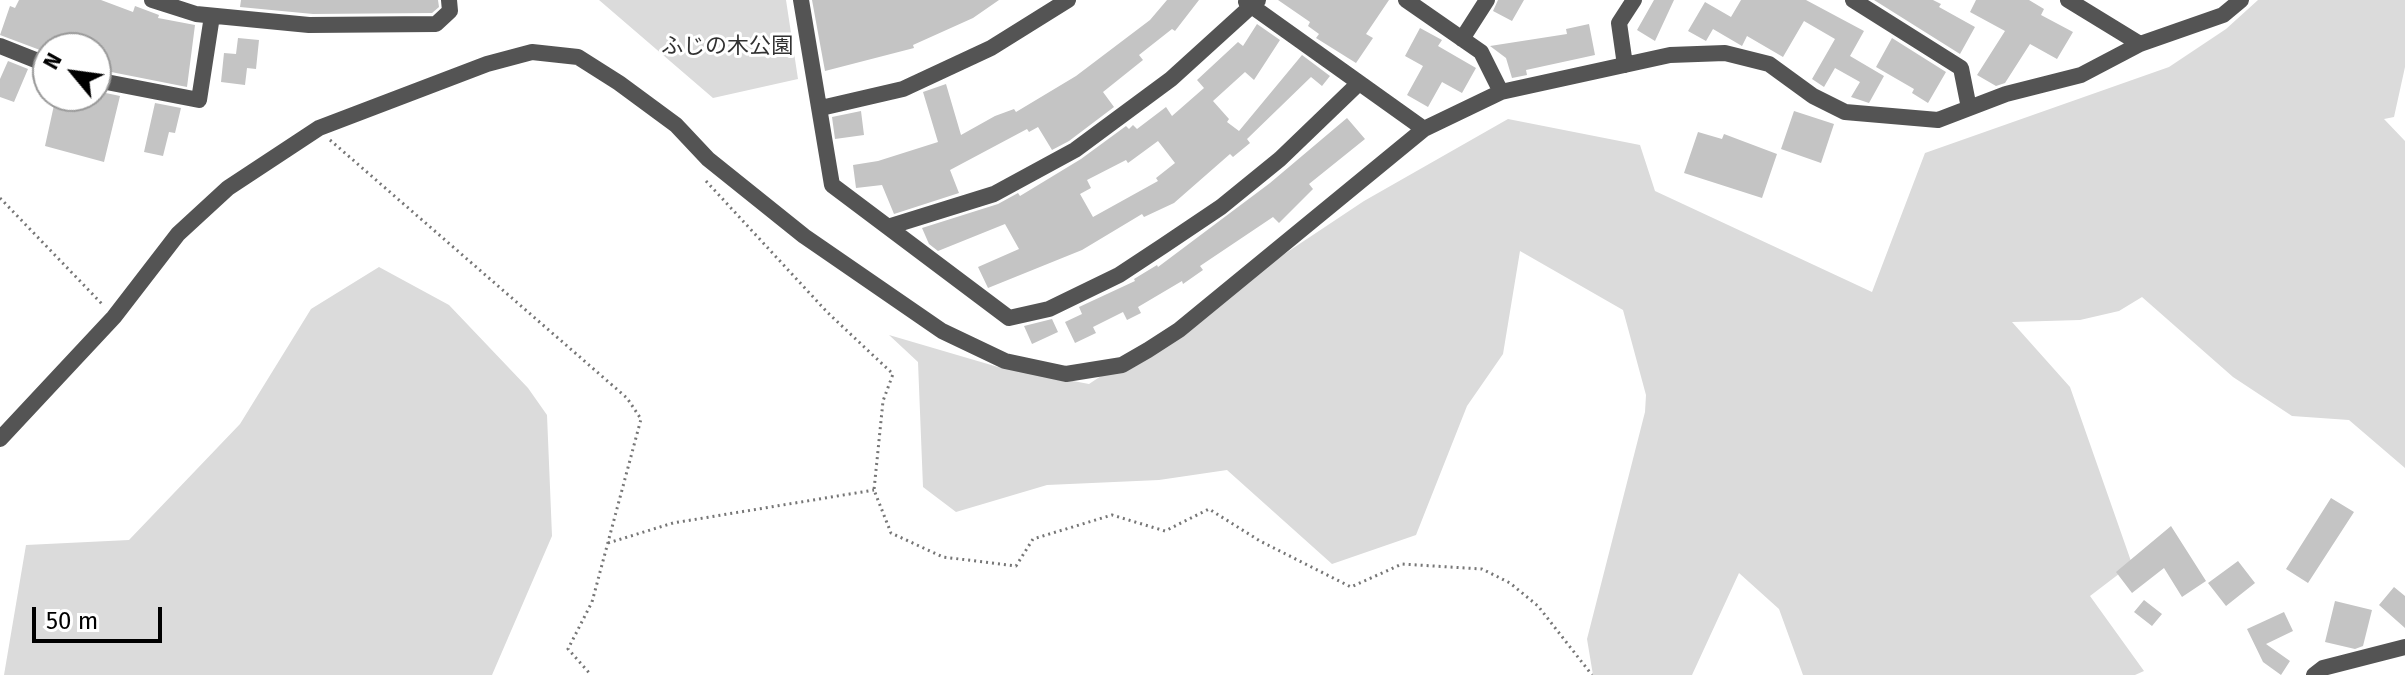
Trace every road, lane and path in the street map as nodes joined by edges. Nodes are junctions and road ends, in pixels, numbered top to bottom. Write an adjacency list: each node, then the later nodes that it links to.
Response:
1 (152, 0): 12 (street)
2 (449, 0): 12 (street)
3 (801, 0): 21 (street)
4 (1068, 0): 21 (street)
5 (1406, 0): 13 (street)
6 (1487, 0): 13 (street)
7 (1634, 0): 17 (street)
8 (1853, 0): 22 (street)
9 (2068, 0): 14 (street)
10 (2241, 0): 14 (street)
11 (1251, 2): 19 (street); 27 (street)
12 (212, 16): 18 (street)
13 (1462, 39): 20 (street)
14 (2140, 44): 22 (street)
15 (0, 46): 16 (street)
16 (32, 59)
17 (1625, 65): 20 (street); 22 (street)
18 (112, 83)
19 (1359, 83): 24 (street); 27 (street)
20 (1501, 92): 24 (street)
21 (821, 108): 27 (street)
22 (1969, 108)
23 (319, 128): 24 (street); 28 (street); 31 (path)
24 (1424, 129)
25 (704, 176): 30 (path)
26 (0, 198): 28 (path)
27 (888, 227)
28 (114, 317): 29 (street)
29 (0, 439)
30 (874, 490): 31 (path); 34 (path)
31 (607, 543): 33 (path)
32 (2405, 647): 35 (street)
33 (591, 675)
34 (1592, 675)
35 (2314, 675)

